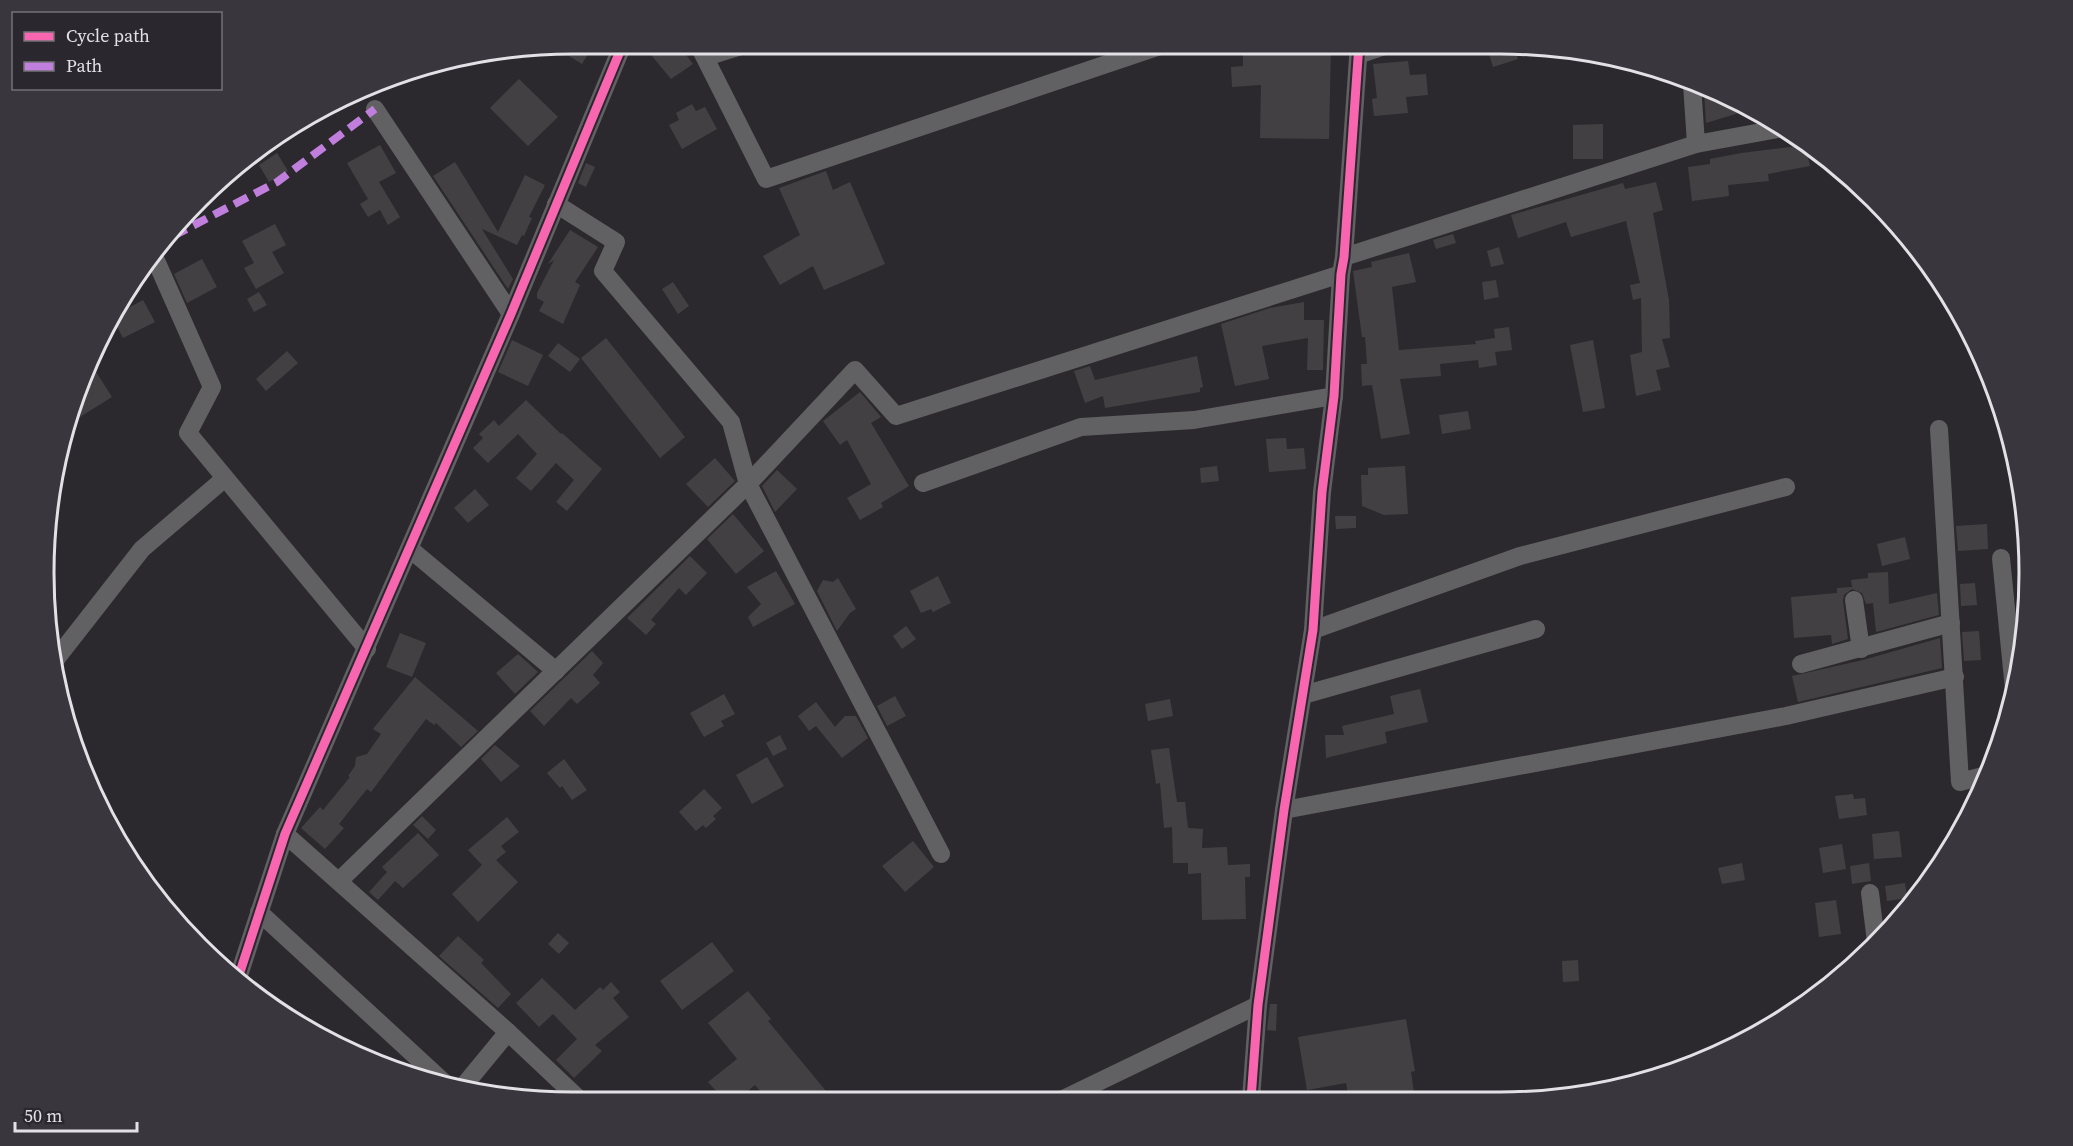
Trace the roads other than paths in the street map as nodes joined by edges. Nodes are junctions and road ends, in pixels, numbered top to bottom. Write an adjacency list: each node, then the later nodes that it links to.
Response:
1 (619, 54): 9 (street)
2 (704, 54): 3 (street)
3 (1136, 54)
4 (1358, 54): 11 (street)
5 (1693, 92): 8 (street)
6 (375, 109): 12 (street)
7 (1771, 130): 8 (street)
8 (1696, 144): 11 (street)
9 (556, 204): 12 (street); 17 (street)
10 (157, 263): 15 (street)
11 (1342, 265): 13 (street); 17 (street)
12 (511, 314): 19 (street)
13 (1334, 396): 16 (street); 24 (street)
14 (1939, 429): 22 (street)
15 (224, 479): 25 (street); 27 (street)
16 (923, 483)
17 (748, 484): 30 (street); 36 (street)
18 (1786, 487): 24 (street)
19 (410, 549): 25 (street); 30 (street)
20 (2001, 558): 28 (street)
21 (1854, 600): 26 (street)
22 (1951, 623): 26 (street); 31 (street)
23 (1536, 629): 32 (street)
24 (1313, 630): 32 (street)
25 (366, 649): 35 (street)
26 (1861, 649): 29 (street)
27 (60, 654)
28 (2011, 662)
29 (1801, 664)
30 (556, 671): 37 (street)
31 (1955, 677): 33 (street); 34 (street)
32 (1303, 695): 34 (street)
33 (1976, 778)
34 (1284, 810): 42 (street)
35 (285, 834): 37 (street); 39 (street)
36 (941, 854)
37 (339, 881): 43 (street)
38 (1870, 893): 40 (street)
39 (259, 912): 41 (street); 44 (street)
40 (1875, 932)
41 (240, 971)
42 (1258, 1005): 47 (street); 48 (street)
43 (508, 1032): 45 (street); 46 (street)
44 (433, 1072)
45 (468, 1081)
46 (571, 1092)
47 (1078, 1092)
48 (1252, 1092)

